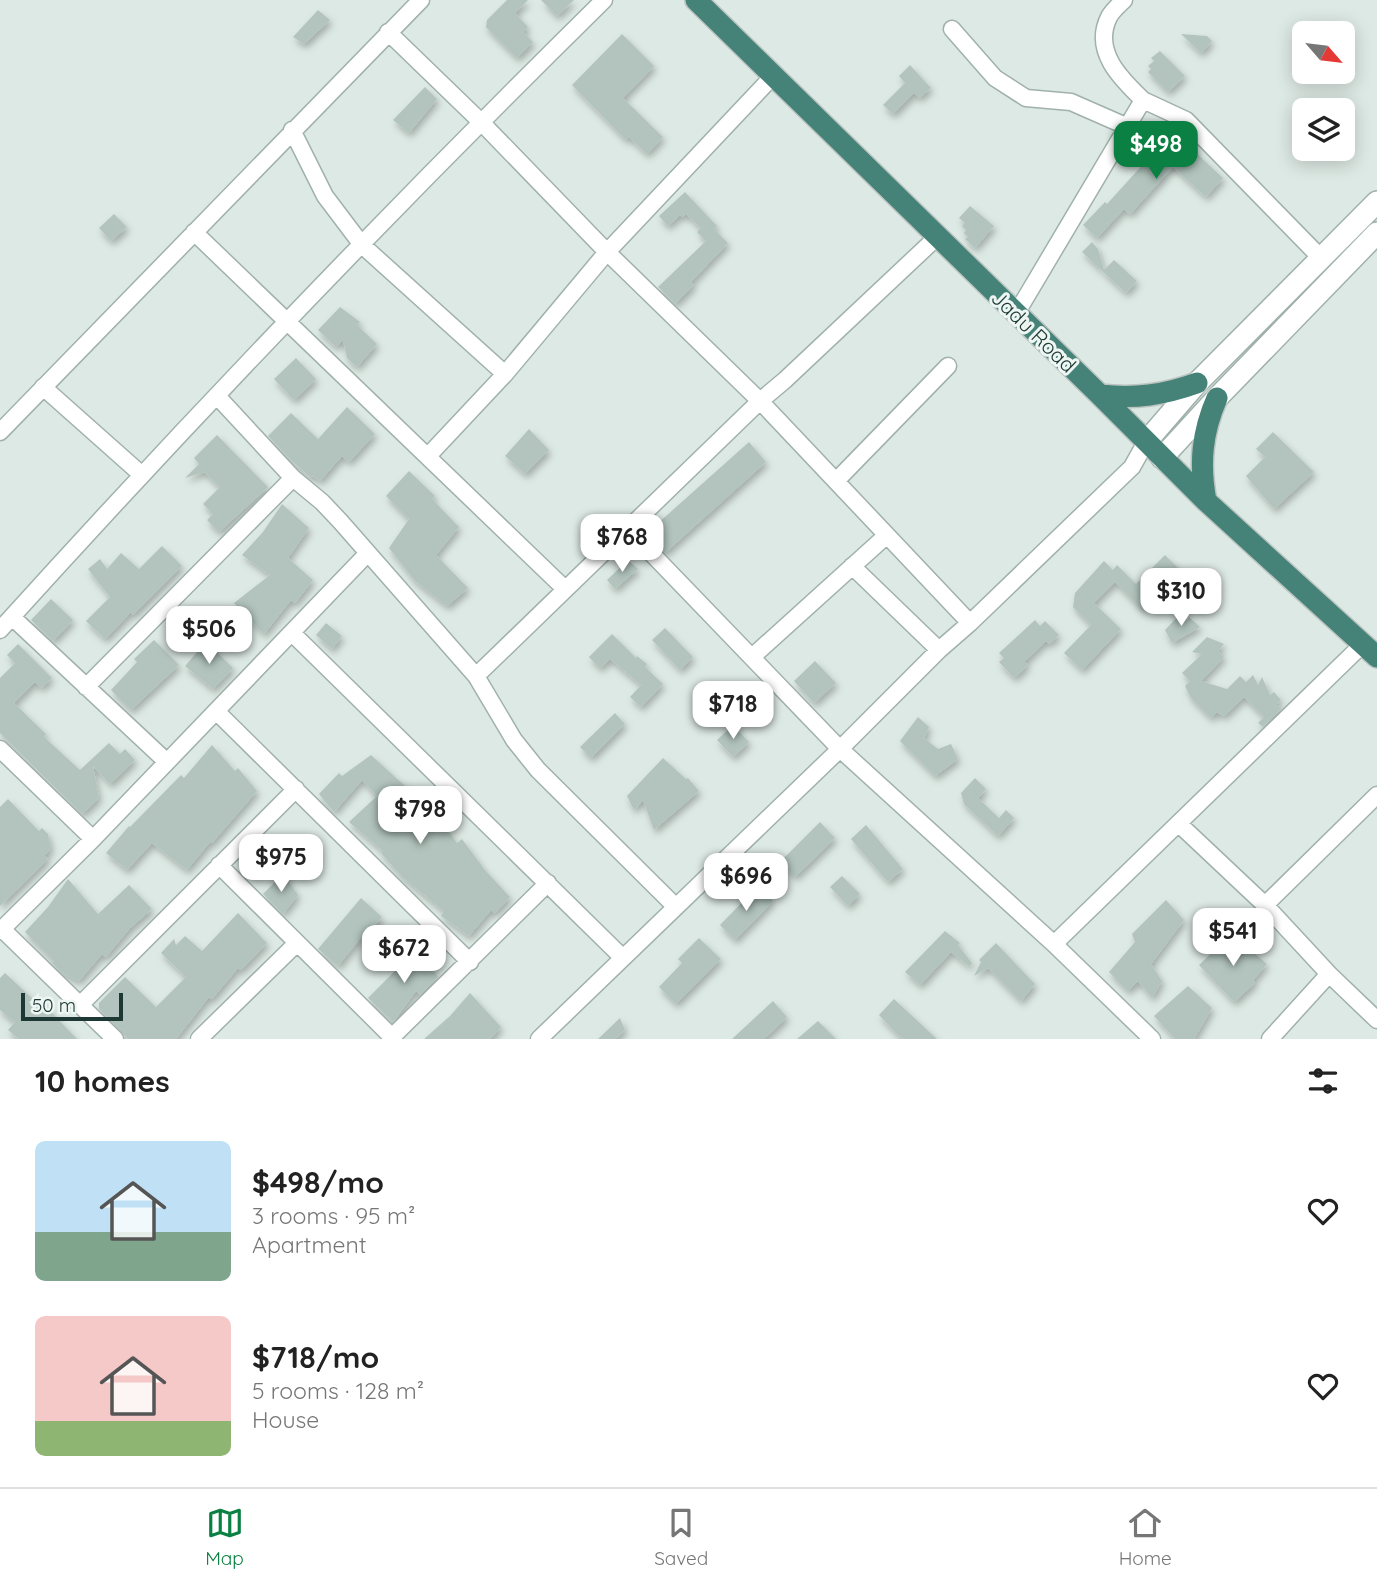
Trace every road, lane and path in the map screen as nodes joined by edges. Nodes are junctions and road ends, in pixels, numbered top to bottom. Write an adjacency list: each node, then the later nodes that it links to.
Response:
1 (421, 0): 6 (street)
2 (604, 0): 9 (street)
3 (696, 0): 7 (highway, Jadu Road)
4 (1124, 0): 8 (street)
5 (952, 29): 10 (street)
6 (388, 32): 9 (street); 11 (street)
7 (774, 76): 15 (highway, Jadu Road); 17 (street)
8 (1143, 100): 10 (street); 18 (street)
9 (481, 122): 16 (street); 17 (street)
10 (1128, 127): 19 (street)
11 (292, 130): 13 (street); 16 (street)
12 (1377, 202): 18 (street)
13 (194, 232): 20 (street); 24 (street)
14 (1377, 233): 27 (street)
15 (937, 237): 19 (highway, Jadu Road); 28 (street)
16 (362, 245): 20 (street); 22 (street)
17 (607, 252): 22 (street); 28 (street)
18 (1321, 258): 23 (street)
19 (1016, 314): 25 (highway, Jadu Road)
20 (287, 323): 26 (street); 31 (street)
21 (948, 366): 36 (street)
22 (505, 374): 31 (street)
23 (1197, 383): 25 (highway); 30 (street)
24 (43, 387): 29 (street); 34 (street)
25 (1100, 395): 30 (highway, Jadu Road)
26 (217, 396): 34 (street); 35 (street)
27 (1217, 398): 32 (street); 37 (highway)
28 (760, 401): 36 (street); 38 (street)
29 (0, 432)
30 (1146, 442): 32 (highway, Jadu Road); 33 (street)
31 (428, 456): 42 (street)
32 (1162, 458): 33 (street); 37 (highway, Jadu Road)
33 (1132, 467): 44 (street)
34 (142, 475): 43 (street)
35 (293, 478): 40 (street); 51 (street)
36 (836, 481): 39 (street)
37 (1206, 501): 48 (highway, Jadu Road)
38 (627, 528): 42 (street); 49 (street)
39 (887, 535): 41 (street); 44 (street)
40 (367, 554): 46 (street); 50 (street)
41 (852, 566): 47 (street); 49 (street)
42 (564, 588): 50 (street)
43 (12, 617): 45 (street); 51 (street)
44 (970, 624): 47 (street)
45 (0, 630)
46 (292, 633): 52 (street); 61 (street)
47 (939, 650): 53 (street)
48 (1370, 651): 58 (street)
49 (752, 657): 53 (street)
50 (476, 676): 63 (street)
51 (86, 687): 55 (street)
52 (216, 711): 55 (street); 56 (street)
53 (840, 749): 63 (street); 66 (street)
54 (4, 760): 59 (street)
55 (167, 762): 59 (street)
56 (296, 789): 60 (street); 68 (street)
57 (1377, 795): 62 (street)
58 (1180, 824): 62 (street); 66 (street)
59 (93, 839): 64 (street)
60 (219, 865): 65 (street); 70 (street)
61 (548, 883): 67 (street); 68 (street)
62 (1265, 905): 69 (street)
63 (676, 906): 67 (street)
64 (1, 930): 70 (street)
65 (298, 943): 72 (street); 74 (street)
66 (1054, 944): 76 (street)
67 (623, 958): 75 (street)
68 (470, 962): 72 (street)
69 (1329, 974): 71 (street); 77 (street)
70 (80, 1005): 73 (street)
71 (1377, 1020)
72 (391, 1038)
73 (115, 1039)
74 (198, 1039)
75 (540, 1039)
76 (1152, 1039)
77 (1270, 1039)

